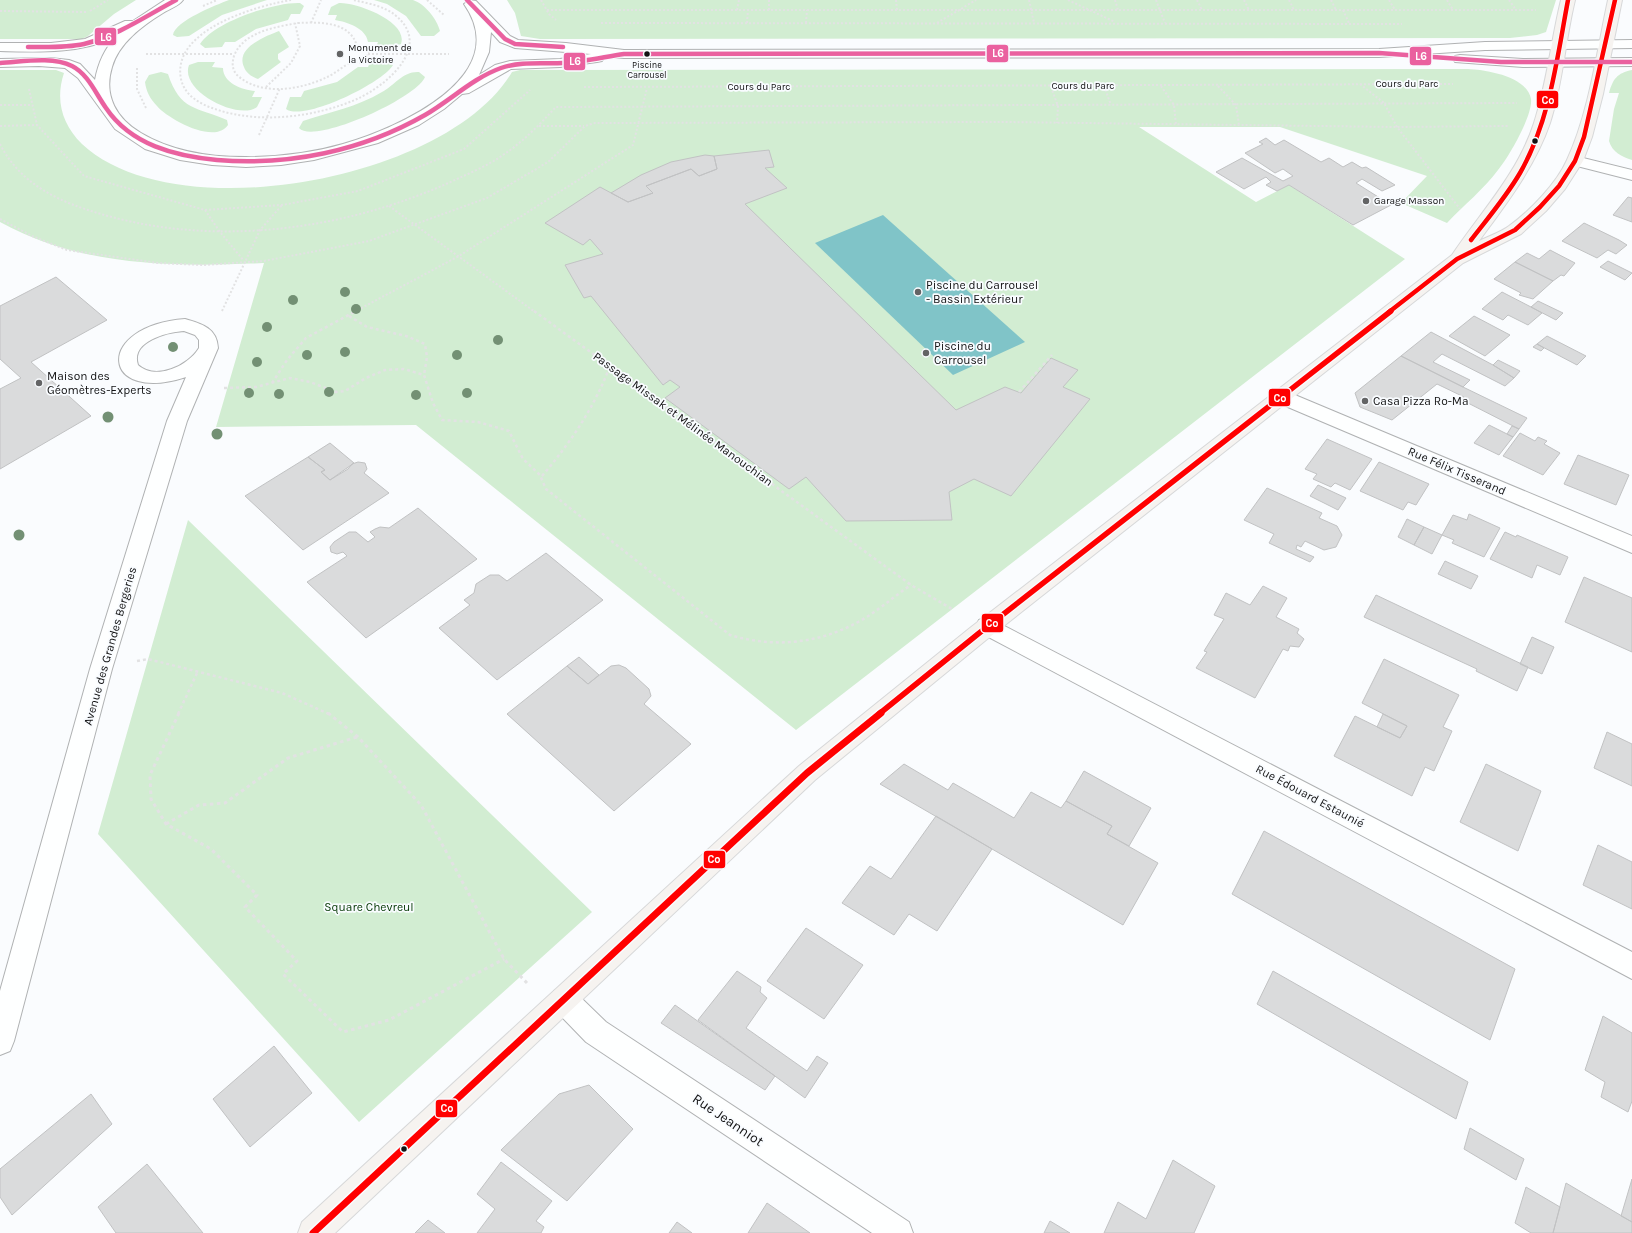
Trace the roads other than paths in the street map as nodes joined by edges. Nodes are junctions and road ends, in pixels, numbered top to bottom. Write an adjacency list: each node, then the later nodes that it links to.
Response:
1 (1568, 0): 6 (main road)
2 (1615, 0): 7 (main road)
3 (171, 2): 8 (street); 15 (street)
4 (469, 2): 9 (street); 16 (street)
5 (1632, 44): 7 (street)
6 (1559, 45): 7 (street); 10 (street); 14 (main road)
7 (1606, 45): 11 (main road)
8 (0, 47)
9 (624, 54): 10 (street); 16 (street)
10 (1379, 54): 14 (street)
11 (1602, 62): 12 (street); 14 (street); 17 (main road)
12 (1632, 62)
13 (0, 63): 15 (street)
14 (1556, 63): 19 (main road)
15 (106, 108): 16 (street)
16 (425, 115)
17 (1575, 161): 18 (street); 19 (main road)
18 (1632, 175)
19 (1457, 259): 21 (main road)
20 (208, 349): 24 (street, Avenue des Grandes Bergeries)
21 (1283, 397): 22 (street, Rue Félix Tisserand); 23 (main road)
22 (1632, 545)
23 (988, 626): 25 (street, Rue Édouard Estaunié); 27 (main road)
24 (26, 948): 26 (street, Avenue des Grandes Bergeries); 28 (street, Avenue des Grandes Bergeries)
25 (1632, 966)
26 (0, 983)
27 (564, 1000): 29 (main road); 30 (street, Rue Jeanniot)
28 (0, 1041)
29 (313, 1233)
30 (898, 1233)

